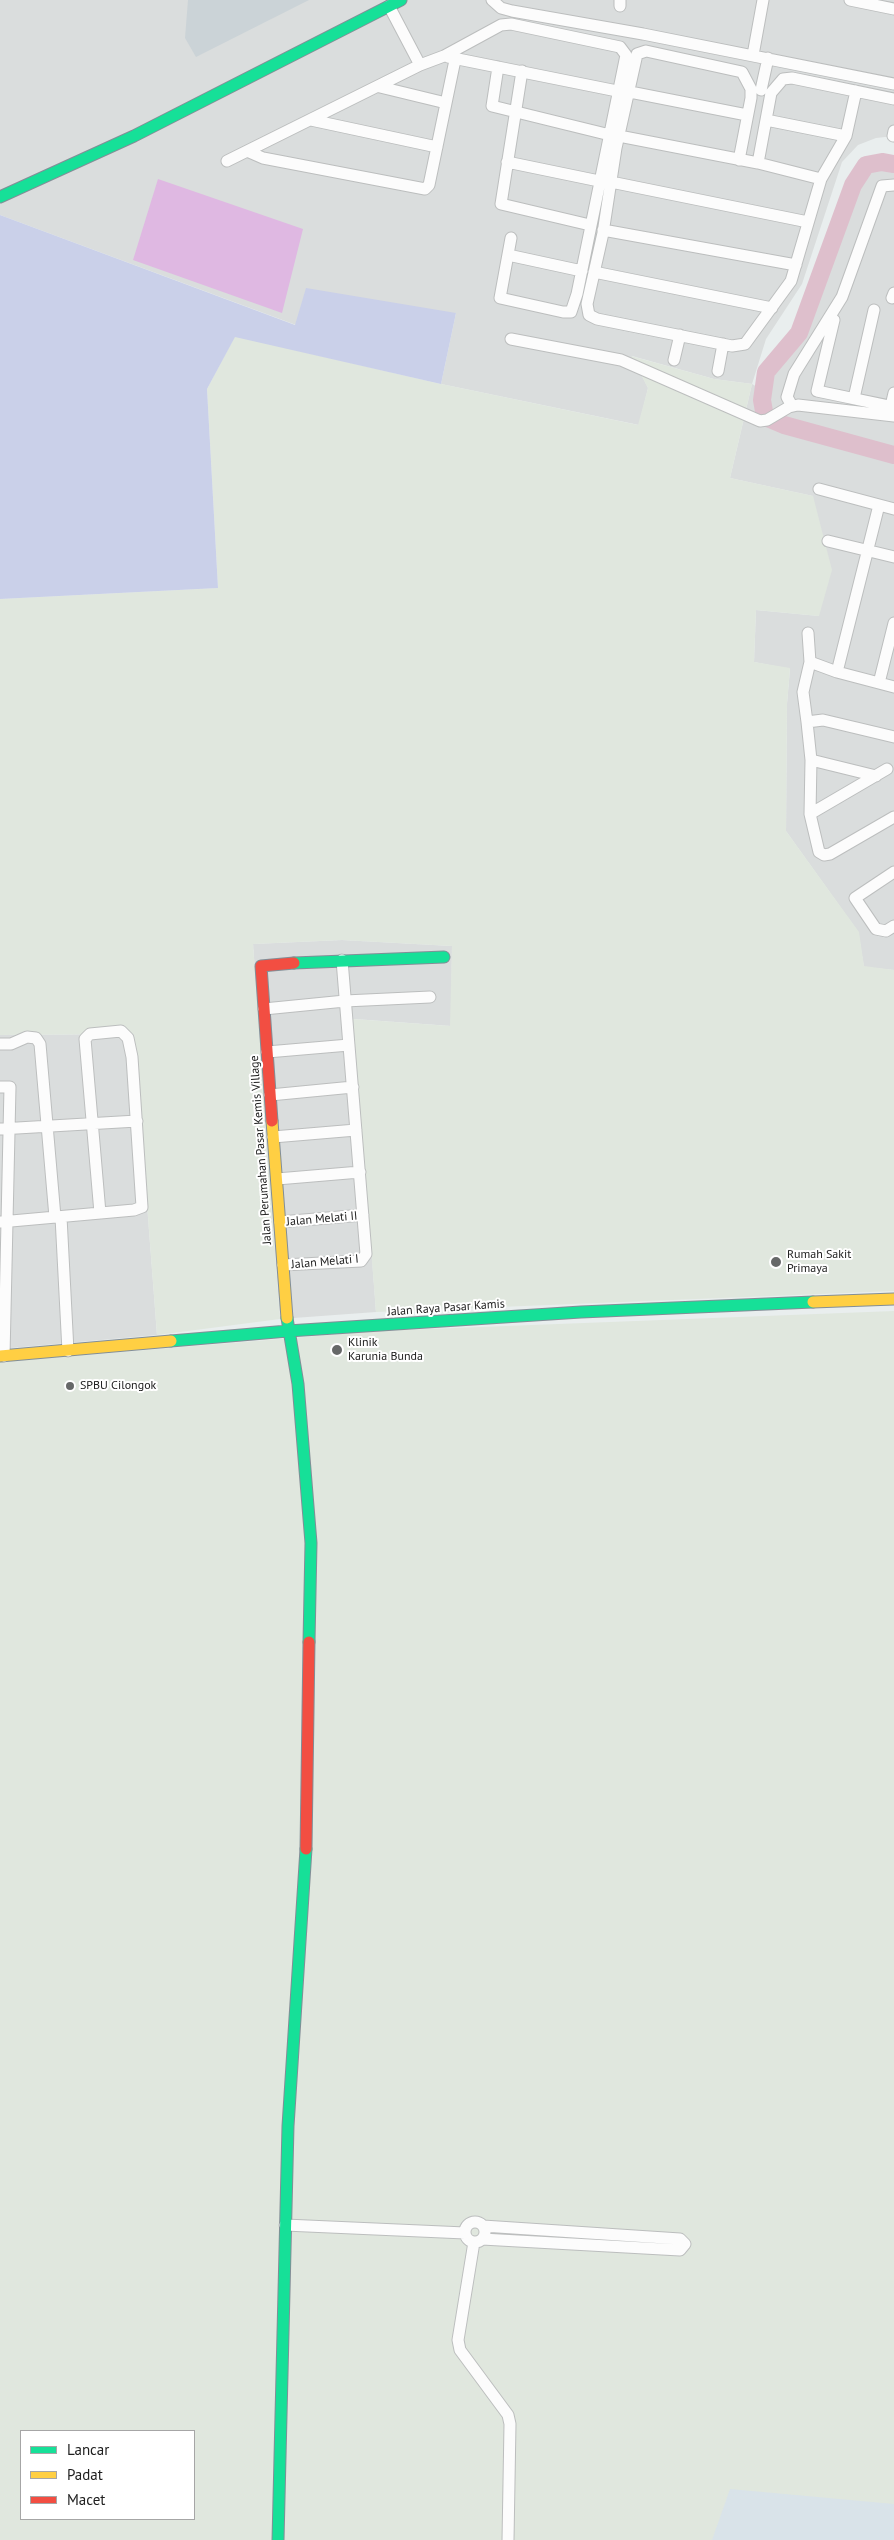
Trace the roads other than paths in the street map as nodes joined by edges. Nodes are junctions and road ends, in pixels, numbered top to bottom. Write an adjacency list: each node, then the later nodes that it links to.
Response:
1 (401, 0): 6 (street)
2 (492, 0): 5 (street)
3 (763, 0): 8 (street)
4 (850, 0): 7 (street)
5 (511, 5): 8 (street)
6 (389, 6): 11 (street); 37 (street)
7 (894, 9)
8 (753, 55): 10 (street)
9 (449, 58): 11 (street); 12 (street); 16 (street); 21 (street)
10 (768, 58): 14 (street); 17 (street)
11 (420, 65): 15 (street)
12 (498, 67): 13 (street); 22 (street)
13 (522, 71): 16 (street); 22 (street)
14 (894, 84)
15 (380, 87): 21 (street); 24 (street)
16 (618, 91): 26 (street)
17 (761, 91): 18 (street); 19 (street); 23 (street); 25 (street)
18 (856, 91): 20 (street); 27 (street)
19 (630, 92): 23 (street); 26 (street)
20 (894, 98)
21 (446, 103): 28 (street)
22 (514, 113): 26 (street); 32 (street)
23 (747, 116): 30 (street)
24 (311, 120): 28 (street); 29 (street)
25 (766, 120): 27 (street); 33 (street)
26 (615, 136): 30 (street); 35 (street)
27 (846, 136): 34 (street)
28 (437, 147): 29 (street)
29 (246, 152): 31 (street)
30 (739, 160): 33 (street)
31 (227, 161)
32 (507, 162): 35 (street); 39 (street)
33 (758, 163): 34 (street)
34 (821, 178): 38 (street)
35 (605, 182): 38 (street); 39 (street); 40 (street)
36 (894, 185): 56 (street)
37 (0, 197)
38 (808, 222): 43 (street)
39 (590, 225): 44 (street)
40 (603, 230): 43 (street); 45 (street)
41 (511, 238): 42 (street)
42 (508, 256): 44 (street); 44 (street)
43 (796, 265): 46 (street)
44 (582, 271)
45 (594, 272): 46 (street); 49 (street)
46 (772, 308): 51 (street)
47 (874, 310): 55 (street)
48 (834, 320): 55 (street)
49 (680, 335): 51 (street); 52 (street)
50 (511, 339): 56 (street)
51 (723, 344): 53 (street)
52 (674, 360)
53 (718, 371)
54 (894, 393): 57 (street)
55 (854, 398): 57 (street)
56 (788, 409): 57 (street)
57 (893, 410)
58 (818, 489): 59 (street)
59 (880, 505): 60 (street); 62 (street)
60 (894, 509)
61 (828, 541): 62 (street)
62 (868, 551): 63 (street); 67 (street)
63 (894, 557)
64 (894, 623): 68 (street)
65 (808, 633): 66 (street)
66 (810, 662): 67 (street); 70 (street)
67 (837, 672): 68 (street)
68 (879, 683): 69 (street)
69 (894, 687)
70 (807, 722): 71 (street); 72 (street)
71 (894, 737)
72 (810, 760): 74 (street); 75 (street)
73 (887, 769): 74 (street)
74 (876, 776): 75 (street)
75 (810, 814): 76 (street)
76 (894, 817)
77 (894, 872): 78 (street)
78 (894, 926)
79 (444, 957): 80 (street)
80 (342, 960): 82 (street); 83 (street, Jalan Perumahan Pasar Kemis Village)
81 (430, 997): 82 (street)
82 (345, 1001): 83 (street); 85 (street)
83 (264, 1010): 86 (street, Jalan Perumahan Pasar Kemis Village)
84 (0, 1044): 92 (street)
85 (349, 1045): 86 (street); 88 (street)
86 (267, 1052): 89 (street, Jalan Perumahan Pasar Kemis Village)
87 (0, 1087): 93 (street)
88 (352, 1087): 89 (street); 94 (street)
89 (270, 1095): 95 (street, Jalan Perumahan Pasar Kemis Village)
90 (137, 1121): 91 (street); 91 (street); 99 (street)
91 (92, 1123): 92 (street); 99 (street)
92 (48, 1126): 93 (street); 101 (street)
93 (4, 1129): 97 (street)
94 (356, 1130): 95 (street); 96 (street)
95 (274, 1136): 98 (street, Jalan Perumahan Pasar Kemis Village)
96 (360, 1172): 98 (street); 100 (street)
97 (5, 1177): 102 (street)
98 (277, 1179): 103 (street, Jalan Perumahan Pasar Kemis Village)
99 (100, 1213): 101 (street)
100 (363, 1215): 103 (street, Jalan Melati II); 104 (street, Jalan Melati I)
101 (58, 1217): 102 (street); 107 (street)
102 (3, 1222): 108 (street)
103 (280, 1222): 104 (street, Jalan Perumahan Pasar Kemis Village)
104 (283, 1265): 106 (street, Jalan Perumahan Pasar Kemis Village)
105 (894, 1299): 106 (street, Jalan Raya Pasar Kamis)
106 (288, 1332): 107 (street, Jalan Raya Pasar Kamis); 109 (street, Jalan Perumahan Pasar Kemis Village)
107 (68, 1351): 108 (street, Jalan Raya Pasar Kamis)
108 (2, 1356)
109 (286, 2226): 111 (street); 113 (street, Jalan Perumahan Pasar Kemis Village)
110 (483, 2226): 111 (street); 112 (street); 112 (street)
111 (465, 2233): 112 (street)
112 (478, 2240): 114 (street)
113 (278, 2540)
114 (508, 2540)

